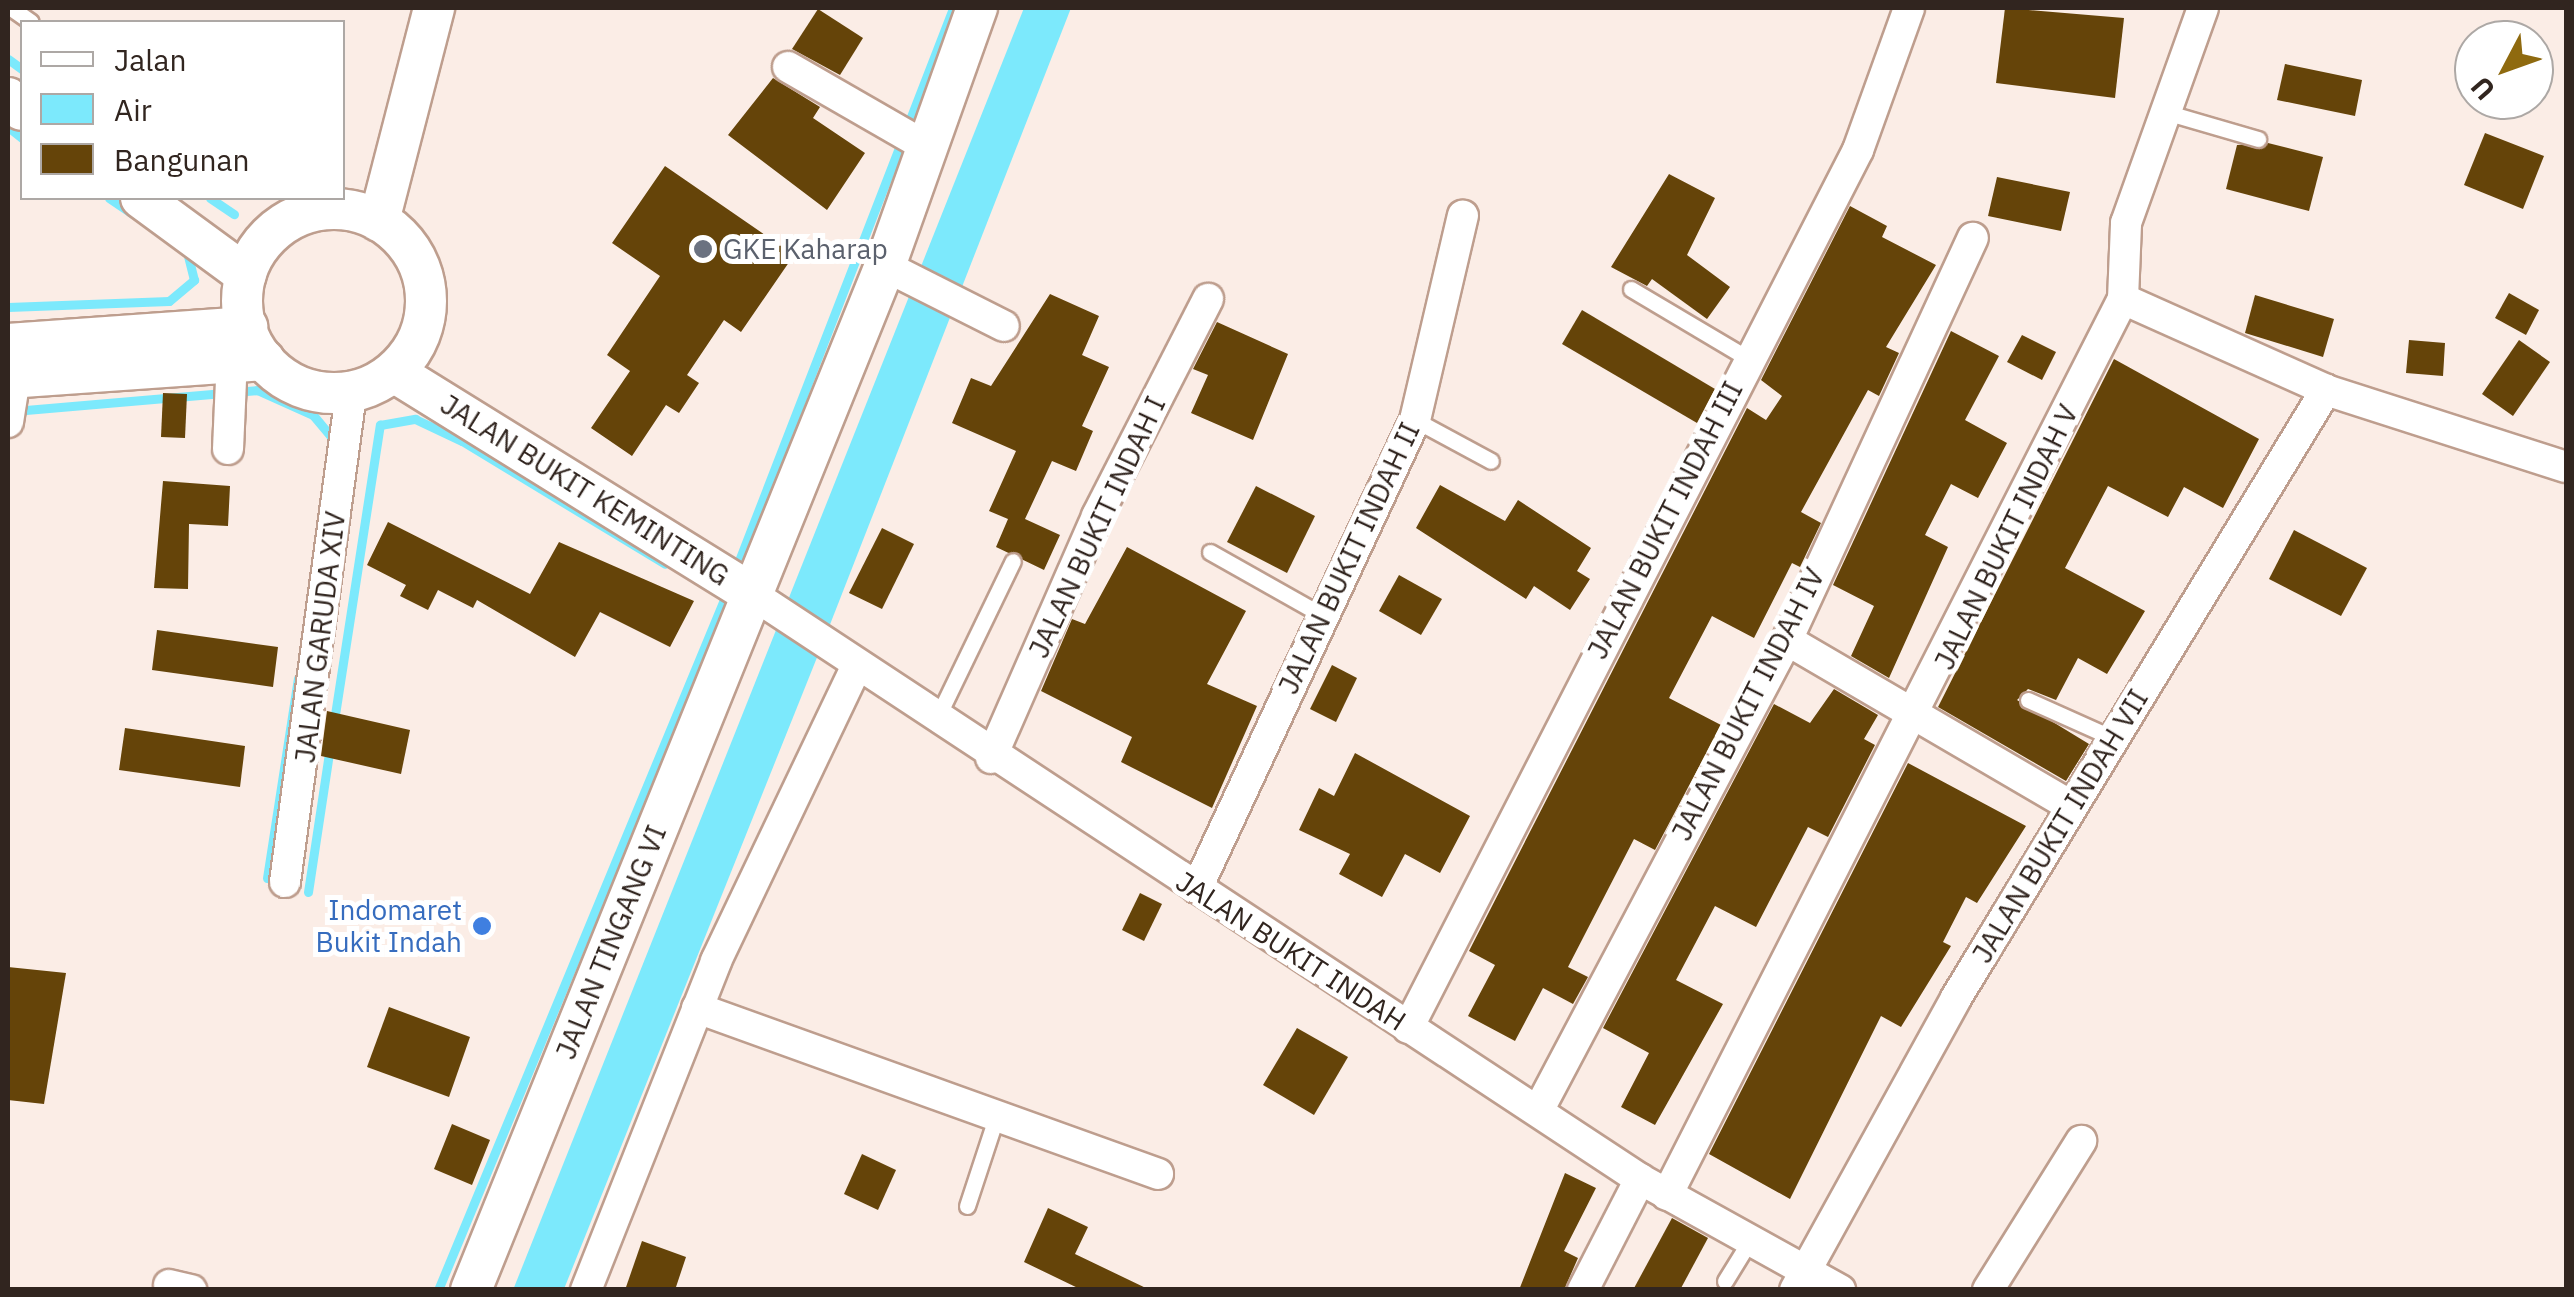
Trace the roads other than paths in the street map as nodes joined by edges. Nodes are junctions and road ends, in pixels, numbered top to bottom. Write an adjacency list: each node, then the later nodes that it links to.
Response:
1 (434, 8): 11 (main road)
2 (977, 8): 8 (main road, JALAN BUKIT KEMINTING)
3 (1909, 8): 20 (street, JALAN BUKIT INDAH III)
4 (2202, 8): 6 (street)
5 (788, 67): 8 (street)
6 (2165, 112): 7 (lane); 17 (street)
7 (2258, 139)
8 (926, 147): 13 (main road, JALAN BUKIT KEMINTING)
9 (144, 200): 14 (main road)
10 (1462, 216): 25 (street, JALAN BUKIT INDAH II)
11 (380, 221): 14 (main road); 22 (main road)
12 (1973, 238): 34 (street, JALAN BUKIT INDAH IV)
13 (900, 273): 18 (street); 32 (main road, JALAN BUKIT KEMINTING)
14 (246, 275): 19 (main road)
15 (1632, 289): 20 (lane)
16 (1208, 299): 40 (street, JALAN BUKIT INDAH I)
17 (2122, 299): 23 (street); 37 (street, JALAN BUKIT INDAH V)
18 (1004, 326)
19 (248, 349): 21 (main road); 24 (main road); 27 (street)
20 (1746, 358): 45 (street, JALAN BUKIT INDAH III)
21 (10, 366): 26 (street)
22 (394, 372): 24 (main road); 32 (main road, JALAN BUKIT KEMINTING)
23 (2326, 390): 29 (street); 39 (street, JALAN BUKIT INDAH VII)
24 (352, 392): 42 (street, JALAN GARUDA XIV)
25 (1415, 420): 28 (lane); 33 (street, JALAN BUKIT INDAH II)
26 (8, 422)
27 (228, 448)
28 (1492, 462)
29 (2566, 467)
30 (1210, 552): 33 (lane)
31 (1013, 561): 38 (lane)
32 (766, 606): 35 (street, JALAN BUKIT INDAH); 56 (main road, JALAN TINGANG VI)
33 (1322, 615): 43 (street, JALAN BUKIT INDAH II)
34 (1787, 640): 37 (street); 46 (street, JALAN BUKIT INDAH IV)
35 (856, 668): 38 (street, JALAN BUKIT INDAH); 44 (street)
36 (2028, 700): 39 (lane)
37 (1918, 715): 41 (street); 51 (street, JALAN BUKIT INDAH V)
38 (937, 718): 40 (street, JALAN BUKIT INDAH)
39 (2113, 738): 41 (street, JALAN BUKIT INDAH VII)
40 (991, 758): 43 (street, JALAN BUKIT INDAH)
41 (2071, 806): 54 (street, JALAN BUKIT INDAH VII)
42 (285, 882)
43 (1197, 888): 45 (street, JALAN BUKIT INDAH)
44 (696, 1008): 47 (street); 57 (street)
45 (1408, 1028): 46 (street, JALAN BUKIT INDAH)
46 (1538, 1112): 50 (street, JALAN BUKIT INDAH)
47 (996, 1116): 49 (street); 52 (lane)
48 (2081, 1141): 60 (street)
49 (1158, 1174)
50 (1640, 1179): 51 (street, JALAN BUKIT INDAH); 58 (street)
51 (1666, 1195): 53 (street, JALAN BUKIT INDAH)
52 (967, 1206)
53 (1748, 1242): 54 (street, JALAN BUKIT INDAH); 55 (lane)
54 (1799, 1278): 59 (street, JALAN BUKIT INDAH)
55 (1725, 1280)
56 (471, 1290)
57 (586, 1290)
58 (1583, 1290)
59 (1840, 1290)
60 (1988, 1290)

